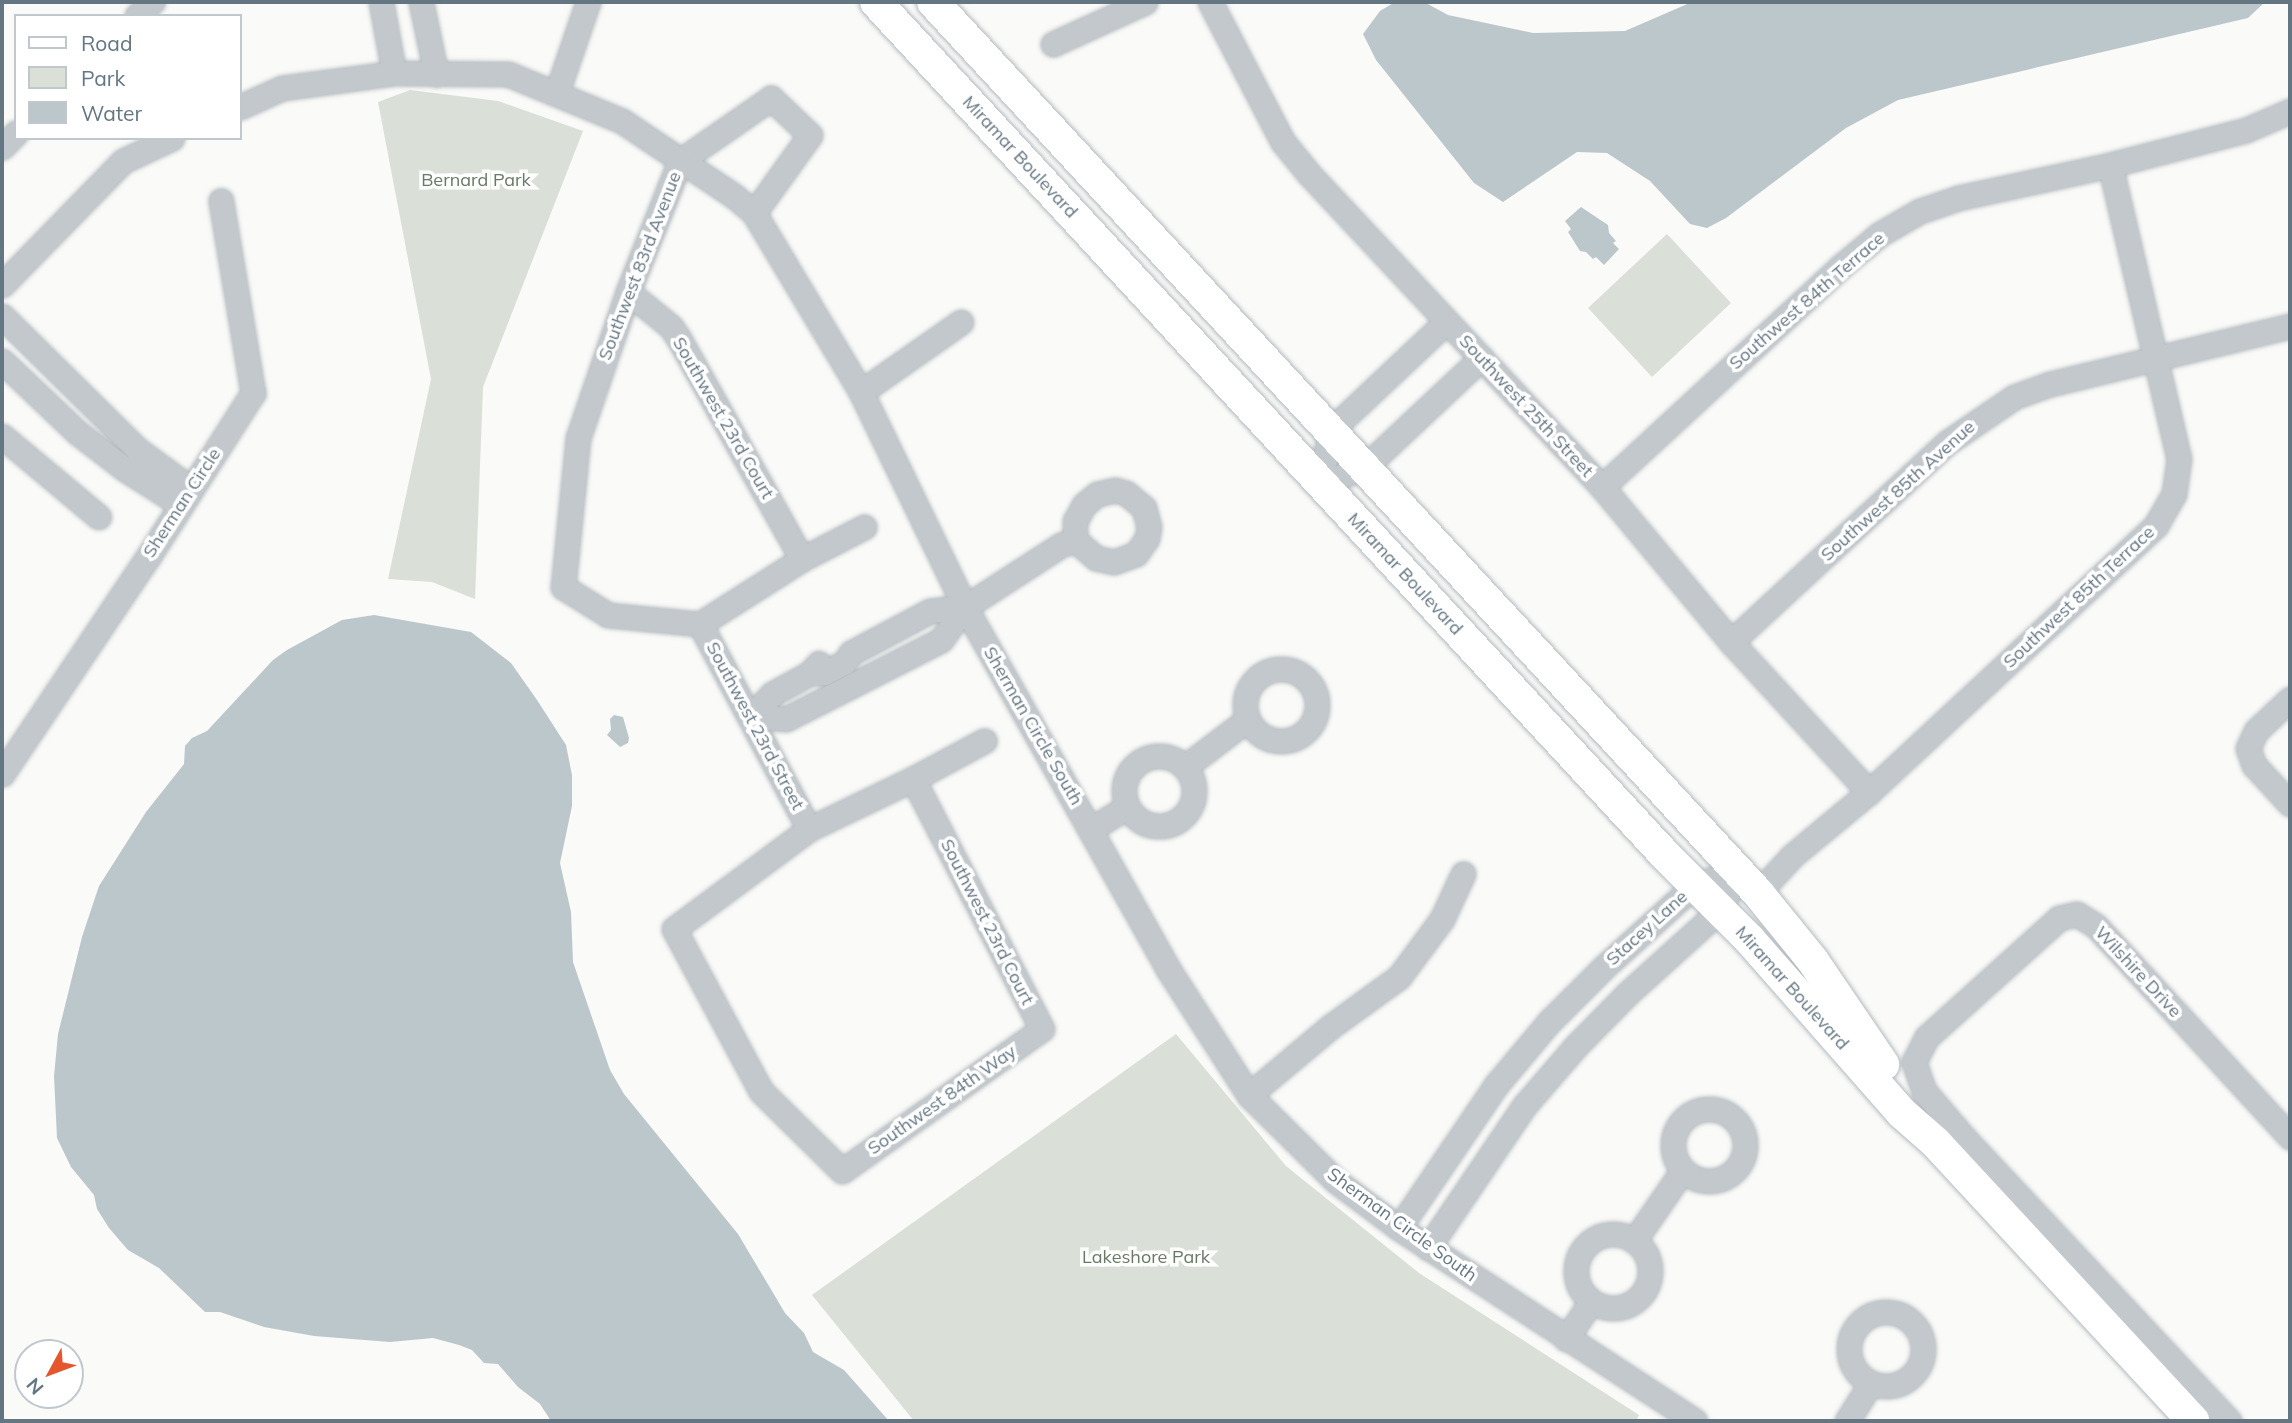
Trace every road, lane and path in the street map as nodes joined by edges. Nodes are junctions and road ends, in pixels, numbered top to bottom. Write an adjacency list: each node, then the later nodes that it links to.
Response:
1 (152, 2): 9 (street)
2 (381, 2): 11 (street)
3 (421, 2): 12 (street)
4 (588, 2): 13 (street)
5 (876, 2): 37 (street, Miramar Boulevard)
6 (933, 2): 33 (street, Miramar Boulevard)
7 (1145, 2): 10 (street)
8 (1210, 2): 25 (street, Southwest 25th Street)
9 (139, 14)
10 (1053, 44)
11 (394, 73): 12 (street, Sherman Circle South); 14 (street, Sherman Circle South)
12 (436, 74): 13 (street, Sherman Circle South)
13 (557, 93): 17 (street, Sherman Circle South)
14 (242, 106)
15 (2290, 111): 18 (street, Southwest 84th Terrace)
16 (168, 140): 21 (street)
17 (680, 161): 20 (street, Sherman Circle South); 20 (street, Southwest 83rd Avenue); 22 (street, Southwest 83rd Avenue)
18 (2110, 164): 28 (street, Southwest 85th Terrace); 38 (street, Southwest 84th Terrace)
19 (221, 201): 39 (street, Sherman Circle)
20 (754, 214): 31 (street, Sherman Circle South)
21 (2, 285)
22 (628, 292): 43 (street, Southwest 23rd Court); 45 (street, Southwest 83rd Avenue)
23 (2, 316): 30 (street)
24 (961, 322): 31 (street)
25 (1446, 322): 27 (street, Southwest 25th Street); 33 (street)
26 (2290, 326): 28 (street, Southwest 85th Avenue)
27 (1481, 358): 36 (street); 38 (street, Southwest 25th Street)
28 (2156, 358): 46 (street, Southwest 85th Avenue); 56 (street, Southwest 85th Terrace)
29 (4, 363): 32 (street); 35 (street)
30 (71, 385): 32 (street); 39 (street)
31 (861, 392): 44 (street, Sherman Circle South)
32 (50, 407): 35 (street)
33 (1330, 430): 36 (street, Miramar Boulevard); 37 (street)
34 (2, 436): 40 (street)
35 (110, 457): 39 (street)
36 (1364, 468): 37 (street); 62 (street, Miramar Boulevard)
37 (1321, 483): 63 (street, Miramar Boulevard)
38 (1602, 487): 46 (street, Southwest 25th Street)
39 (185, 496): 54 (street, Sherman Circle)
40 (99, 517)
41 (864, 527): 43 (street)
42 (1075, 540): 44 (street)
43 (802, 559): 45 (street)
44 (965, 607): 47 (street); 48 (street); 60 (street, Sherman Circle South)
45 (700, 624): 50 (street, Southwest 23rd Street)
46 (1731, 642): 56 (street, Southwest 25th Street)
47 (851, 653): 48 (street); 50 (street)
48 (863, 679): 50 (street)
49 (2290, 699): 57 (street)
50 (751, 716): 59 (street, Southwest 23rd Street)
51 (1248, 719): 53 (street)
52 (984, 741): 55 (street)
53 (1185, 767): 58 (street); 58 (street)
54 (2, 774)
55 (913, 779): 59 (street); 65 (street, Southwest 23rd Court)
56 (1869, 792): 62 (street, Southwest 85th Terrace)
57 (2290, 804)
58 (1127, 807): 60 (street)
59 (809, 829): 65 (street, Southwest 84th Way)
60 (1091, 830): 66 (street, Sherman Circle South)
61 (1464, 874): 66 (street)
62 (1748, 882): 63 (street, Stacey Lane); 64 (street, Stacey Lane); 68 (street, Miramar Boulevard)
63 (1695, 885): 64 (street, Miramar Boulevard); 70 (street, Stacey Lane)
64 (1720, 910): 68 (street, Miramar Boulevard); 72 (street, Stacey Lane)
65 (1042, 1029)
66 (1249, 1095): 70 (street, Sherman Circle South)
67 (2290, 1137): 79 (street, Wilshire Drive)
68 (1936, 1143): 78 (street, Miramar Boulevard)
69 (1683, 1170): 71 (street)
70 (1399, 1228): 72 (street, Sherman Circle South)
71 (1634, 1241): 73 (street); 73 (street)
72 (1428, 1248): 74 (street, Sherman Circle South)
73 (1591, 1302): 74 (street)
74 (1566, 1339): 76 (street, Sherman Circle South)
75 (1871, 1383): 77 (street)
76 (1695, 1421)
77 (1847, 1421)
78 (2193, 1421)
79 (2229, 1421)

